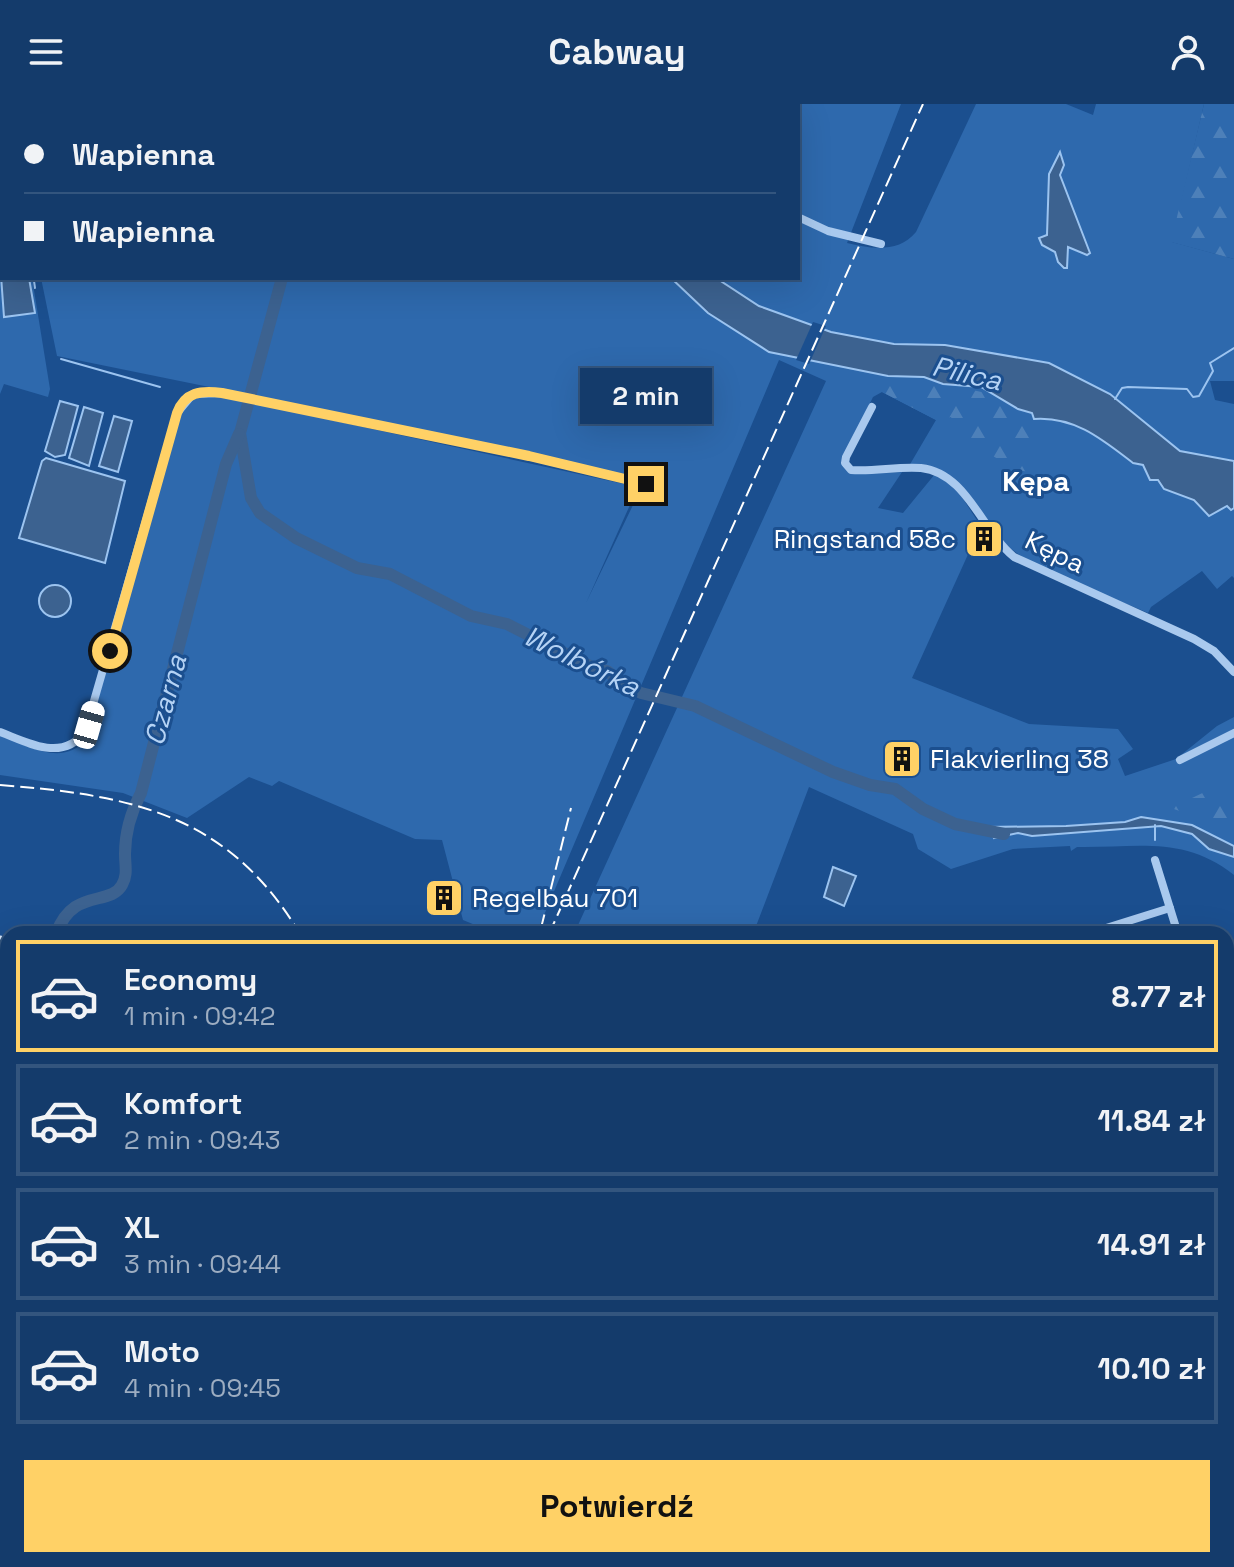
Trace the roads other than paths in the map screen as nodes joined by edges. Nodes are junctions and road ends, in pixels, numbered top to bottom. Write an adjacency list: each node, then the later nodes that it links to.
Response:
1 (800, 218): 2 (street)
2 (881, 244)
3 (872, 407): 5 (street, Kępa)
4 (646, 484): 6 (street)
5 (1234, 672)
6 (0, 732)
7 (1234, 733): 8 (street)
8 (1180, 760)
9 (1155, 860): 10 (street)
10 (1170, 908): 11 (street); 12 (street)
11 (1113, 926)
12 (1176, 926)

